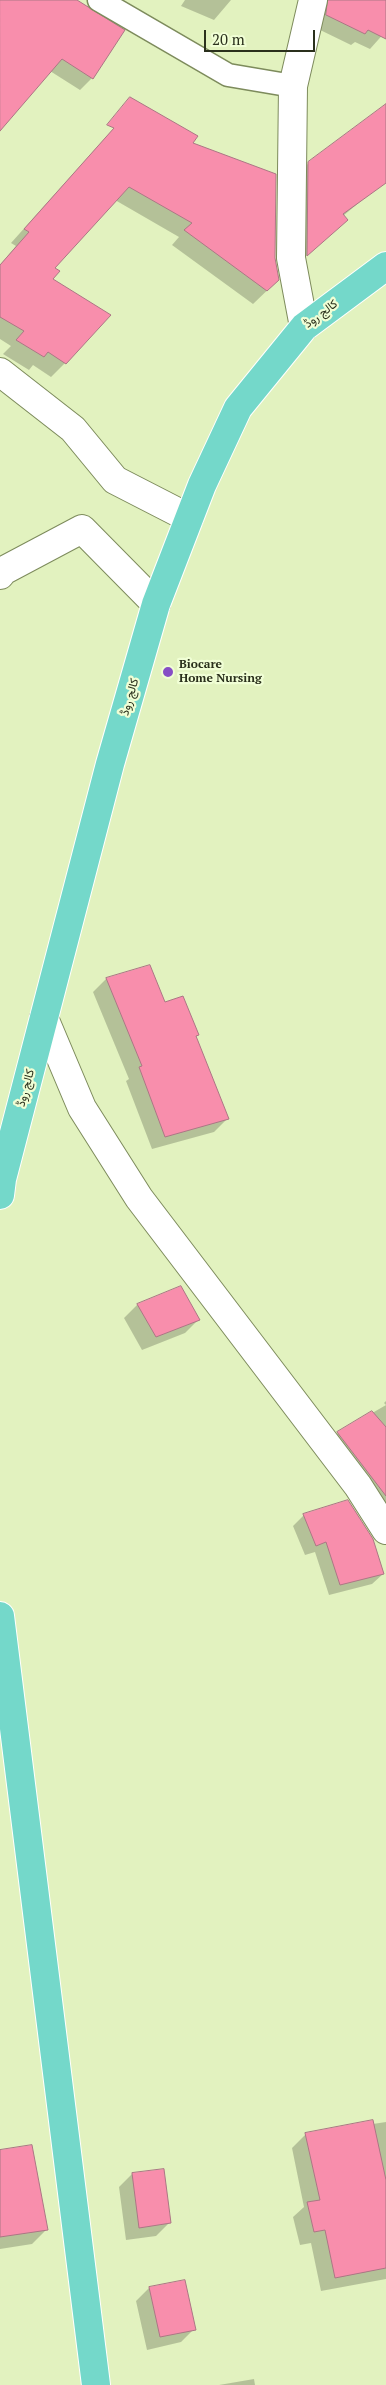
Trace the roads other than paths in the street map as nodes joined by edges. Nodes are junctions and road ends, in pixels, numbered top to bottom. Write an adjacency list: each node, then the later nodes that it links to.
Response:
1 (98, 0): 3 (street)
2 (313, 0): 3 (street)
3 (293, 86): 5 (street)
4 (386, 266): 5 (highway, کالج روڈ)
5 (304, 327): 7 (highway, کالج روڈ)
6 (0, 372): 7 (street)
7 (189, 518): 9 (highway, کالج روڈ)
8 (0, 575): 9 (street)
9 (156, 604): 10 (highway, کالج روڈ)
10 (44, 1018): 11 (highway, کالج روڈ); 12 (street)
11 (0, 1195)
12 (386, 1530)
13 (0, 1616): 14 (highway)
14 (96, 2385)

